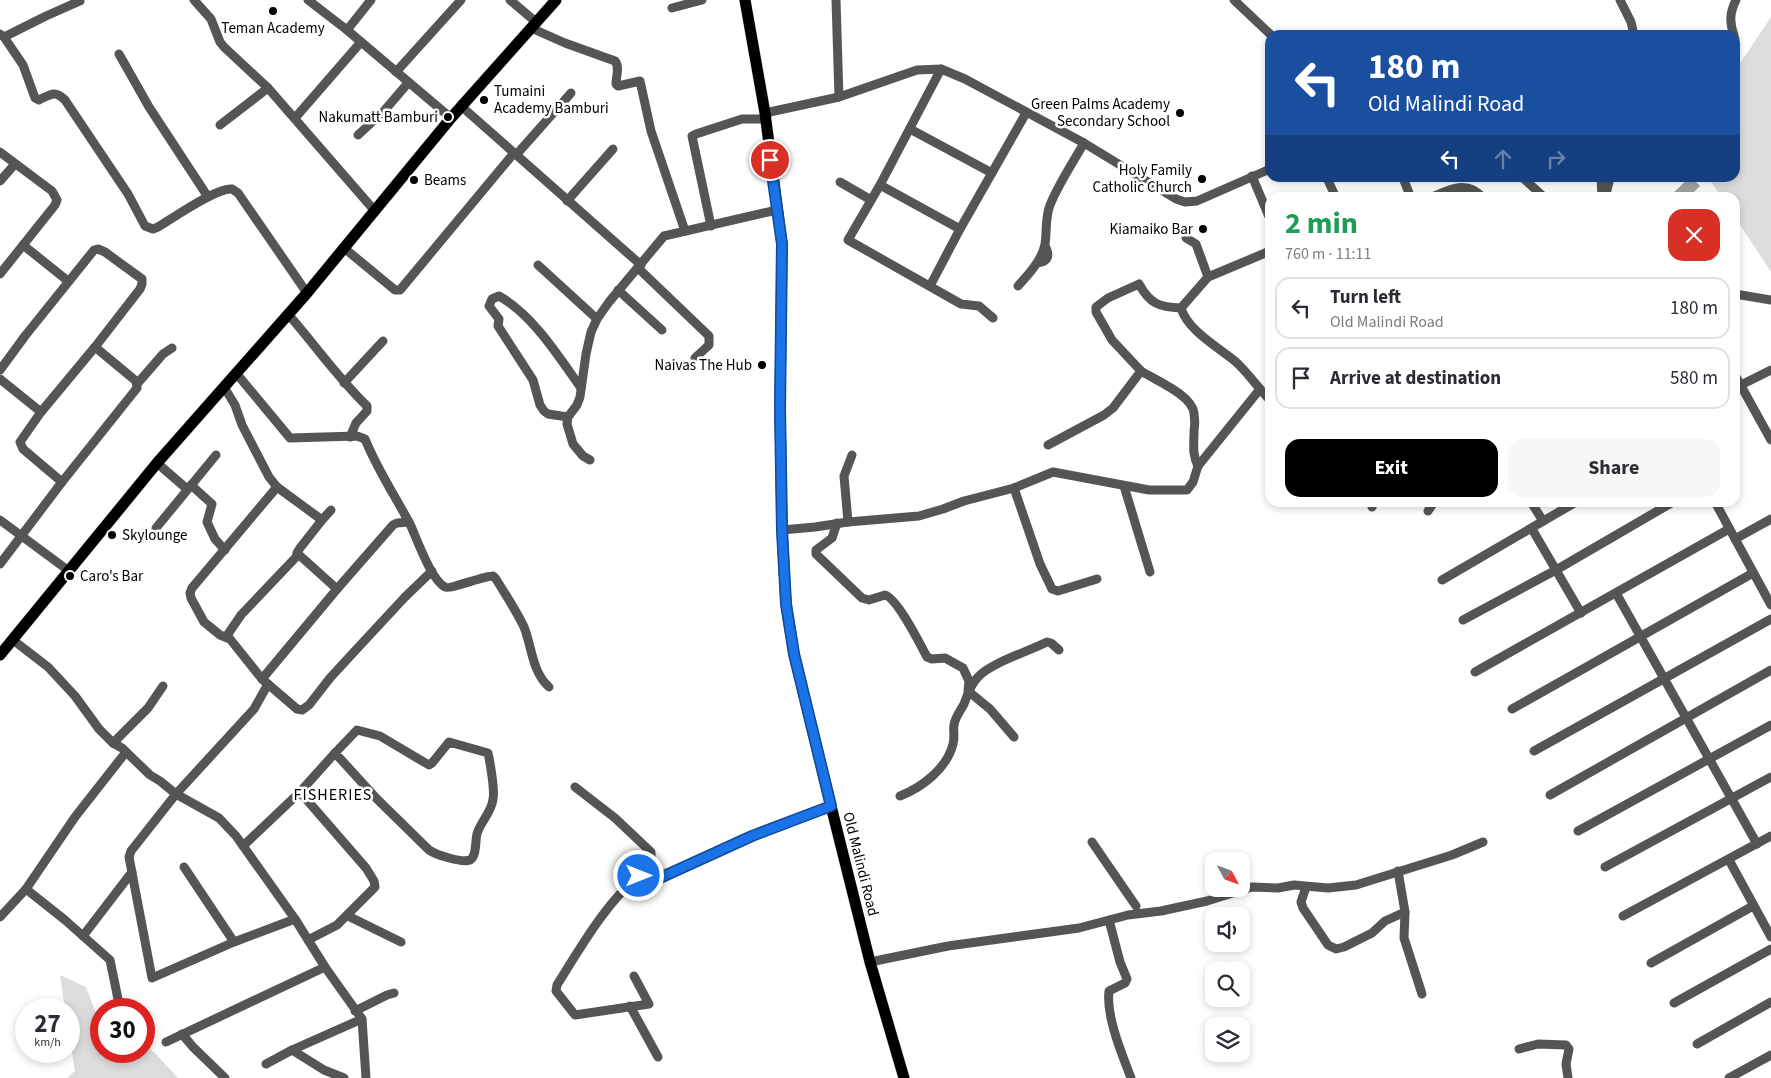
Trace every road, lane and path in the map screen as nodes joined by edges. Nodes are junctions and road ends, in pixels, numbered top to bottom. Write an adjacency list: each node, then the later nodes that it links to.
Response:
1 (194, 0): 26 (street)
2 (308, 0): 16 (street)
3 (371, 0): 16 (street)
4 (461, 0): 24 (street)
5 (510, 0): 15 (street)
6 (556, 0): 15 (main road)
7 (702, 0): 14 (street)
8 (745, 0): 31 (main road, Old Malindi Road)
9 (836, 0): 28 (street)
10 (1234, 0): 17 (street)
11 (1620, 0): 18 (street)
12 (1736, 0): 19 (street)
13 (80, 1): 20 (street)
14 (672, 8)
15 (533, 25): 29 (main road); 60 (street)
16 (347, 30): 21 (street)
17 (1266, 30)
18 (1633, 30)
19 (1732, 30)
20 (2, 36): 52 (street)
21 (361, 42): 24 (street); 32 (street)
22 (119, 54): 52 (street)
23 (941, 69): 28 (street); 30 (street); 35 (street)
24 (396, 72): 25 (street)
25 (408, 82): 33 (street); 36 (street)
26 (268, 88): 32 (street); 34 (street)
27 (571, 94): 40 (street)
28 (839, 97): 31 (street)
29 (461, 106): 33 (main road); 40 (street)
30 (1026, 113): 37 (street); 43 (street)
31 (765, 116): 57 (main road, Old Malindi Road); 58 (street)
32 (295, 118): 56 (street)
33 (451, 118): 56 (main road)
34 (220, 125)
35 (910, 130): 43 (street); 48 (street)
36 (358, 135)
37 (1084, 143): 44 (street); 71 (street)
38 (613, 150): 54 (street)
39 (0, 152): 41 (street)
40 (515, 154): 54 (street); 63 (street)
41 (14, 164): 45 (street); 62 (street)
42 (1265, 171): 44 (street)
43 (992, 173): 59 (street)
44 (1252, 176): 55 (street)
45 (0, 181)
46 (840, 182): 53 (street)
47 (1527, 182): 51 (street)
48 (880, 185): 53 (street); 59 (street)
49 (1444, 192): 50 (street)
50 (1477, 192)
51 (1538, 192)
52 (208, 197): 73 (street)
53 (871, 200): 70 (street)
54 (567, 201): 66 (street)
55 (1265, 208)
56 (374, 210): 63 (main road)
57 (777, 210): 58 (street); 129 (main road, Old Malindi Road)
58 (711, 226): 60 (street)
59 (960, 229): 70 (street)
60 (685, 231): 66 (street)
61 (1186, 238): 68 (street)
62 (23, 245): 67 (street); 69 (street)
63 (344, 248): 73 (main road)
64 (1265, 253): 68 (street)
65 (538, 265): 79 (street)
66 (639, 266): 72 (street); 84 (street)
67 (0, 274)
68 (1208, 277): 76 (street)
69 (68, 282): 82 (street); 85 (street)
70 (930, 286): 78 (street)
71 (1018, 286)
72 (618, 290): 79 (street); 80 (street)
73 (307, 293): 77 (main road)
74 (1740, 295): 75 (street)
75 (1771, 300)
76 (1181, 308): 87 (street); 95 (street)
77 (288, 314): 88 (main road); 90 (street)
78 (994, 318)
79 (597, 319): 94 (street)
80 (662, 330)
81 (383, 341): 90 (street)
82 (95, 347): 91 (street); 97 (street)
83 (172, 348): 91 (street)
84 (695, 358)
85 (0, 370)
86 (1771, 370): 92 (street)
87 (1141, 371): 101 (street); 106 (street)
88 (236, 373): 93 (main road); 99 (street)
89 (0, 379): 97 (street)
90 (344, 383): 99 (street)
91 (137, 384): 107 (street)
92 (1740, 385): 100 (street)
93 (224, 387): 105 (main road); 110 (street)
94 (581, 388): 98 (street); 98 (street)
95 (1260, 389): 96 (street); 106 (street)
96 (1265, 394)
97 (41, 412): 107 (street)
98 (568, 417): 104 (street)
99 (350, 436): 123 (street)
100 (1771, 440)
101 (1048, 444)
102 (216, 454): 109 (street)
103 (852, 455): 124 (street)
104 (590, 460)
105 (157, 463): 109 (street); 137 (main road)
106 (1198, 466): 108 (street)
107 (62, 482): 130 (street)
108 (1124, 486): 111 (street); 138 (street)
109 (189, 487): 126 (street); 132 (street)
110 (277, 487): 121 (street); 132 (street)
111 (1014, 488): 124 (street); 140 (street)
112 (1431, 507): 118 (street)
113 (1535, 507): 122 (street)
114 (1567, 507): 122 (street)
115 (1664, 507): 136 (street)
116 (1718, 507): 128 (street)
117 (331, 510): 121 (street)
118 (1428, 511)
119 (1771, 519): 131 (street)
120 (0, 520): 130 (street)
121 (322, 520): 133 (street)
122 (1543, 521): 127 (street)
123 (409, 522): 135 (street); 142 (street)
124 (848, 522): 125 (street)
125 (837, 523): 129 (street); 159 (street)
126 (156, 528)
127 (1532, 529): 136 (street); 141 (street)
128 (1729, 529): 131 (street); 143 (street)
129 (782, 530): 176 (main road, Old Malindi Road)
130 (21, 535): 134 (street); 137 (street)
131 (1735, 539): 139 (street)
132 (225, 550): 149 (street)
133 (298, 555): 142 (street); 149 (street)
134 (0, 564)
135 (432, 570): 156 (street); 158 (street)
136 (1556, 570): 145 (street); 147 (street)
137 (69, 571): 150 (main road)
138 (1150, 572)
139 (1753, 573): 144 (street); 148 (street)
140 (1097, 579)
141 (1442, 580)
142 (337, 589): 156 (street)
143 (1616, 593): 145 (street); 148 (street)
144 (1771, 605)
145 (1580, 612): 154 (street)
146 (1771, 619): 155 (street)
147 (1463, 620)
148 (1641, 637): 155 (street); 160 (street)
149 (226, 638): 156 (street)
150 (13, 640): 152 (main road); 164 (street)
151 (1059, 650): 159 (street)
152 (0, 655)
153 (1771, 670): 161 (street)
154 (1475, 672)
155 (1664, 679): 161 (street); 165 (street)
156 (265, 681): 172 (street)
157 (163, 686): 164 (street)
158 (549, 688)
159 (968, 691): 163 (street); 174 (street)
160 (1512, 709)
161 (1686, 718): 168 (street); 173 (street)
162 (1771, 725): 168 (street)
163 (1014, 737)
164 (113, 743): 166 (street)
165 (1534, 751)
166 (126, 752): 172 (street); 190 (street)
167 (335, 752): 167 (street); 171 (street)
168 (1709, 759): 175 (street); 177 (street)
169 (1771, 777): 175 (street)
170 (575, 787): 188 (street)
171 (300, 792): 182 (street); 194 (street)
172 (176, 794): 182 (street); 187 (street)
173 (1550, 795)
174 (900, 796)
175 (1732, 799): 181 (street); 185 (street)
176 (831, 806): 188 (street); 205 (main road, Old Malindi Road)
177 (1578, 830)
178 (1771, 836): 181 (street)
179 (1092, 842): 191 (street)
180 (1483, 842): 186 (street)
181 (1757, 844): 183 (street)
182 (243, 846): 197 (street)
183 (1728, 860): 192 (street); 195 (street)
184 (184, 867): 202 (street)
185 (1604, 867)
186 (1398, 871): 189 (street); 193 (street)
187 (132, 872): 199 (street); 202 (street)
188 (639, 876): 214 (street)
189 (1306, 886): 193 (street); 198 (street)
190 (26, 889): 196 (street); 199 (street)
191 (1136, 906)
192 (1753, 906): 200 (street); 206 (street)
193 (1405, 912): 210 (street)
194 (348, 916): 201 (street); 203 (street)
195 (1623, 916)
196 (0, 917)
197 (295, 919): 201 (street); 202 (street)
198 (1110, 920): 205 (street); 229 (street)
199 (83, 936): 211 (street)
200 (1771, 937)
201 (308, 940): 207 (street)
202 (234, 942)
203 (401, 942)
204 (1771, 949): 213 (street)
205 (870, 962): 228 (main road, Old Malindi Road)
206 (1650, 963)
207 (325, 967): 215 (street); 217 (street)
208 (634, 976): 214 (street)
209 (394, 993): 215 (street)
210 (1422, 994)
211 (118, 998)
212 (1771, 1002): 219 (street)
213 (1674, 1003)
214 (630, 1006): 223 (street)
215 (355, 1011): 216 (street)
216 (362, 1019): 221 (street); 227 (street)
217 (182, 1034): 218 (street); 225 (street)
218 (166, 1042)
219 (1697, 1044)
220 (1519, 1049): 230 (street)
221 (292, 1050): 224 (street); 226 (street)
222 (1771, 1055): 231 (street)
223 (658, 1057)
224 (266, 1064)
225 (225, 1078)
226 (344, 1078)
227 (366, 1078)
228 (904, 1078)
229 (1131, 1078)
230 (1568, 1078)
231 (1729, 1078)

